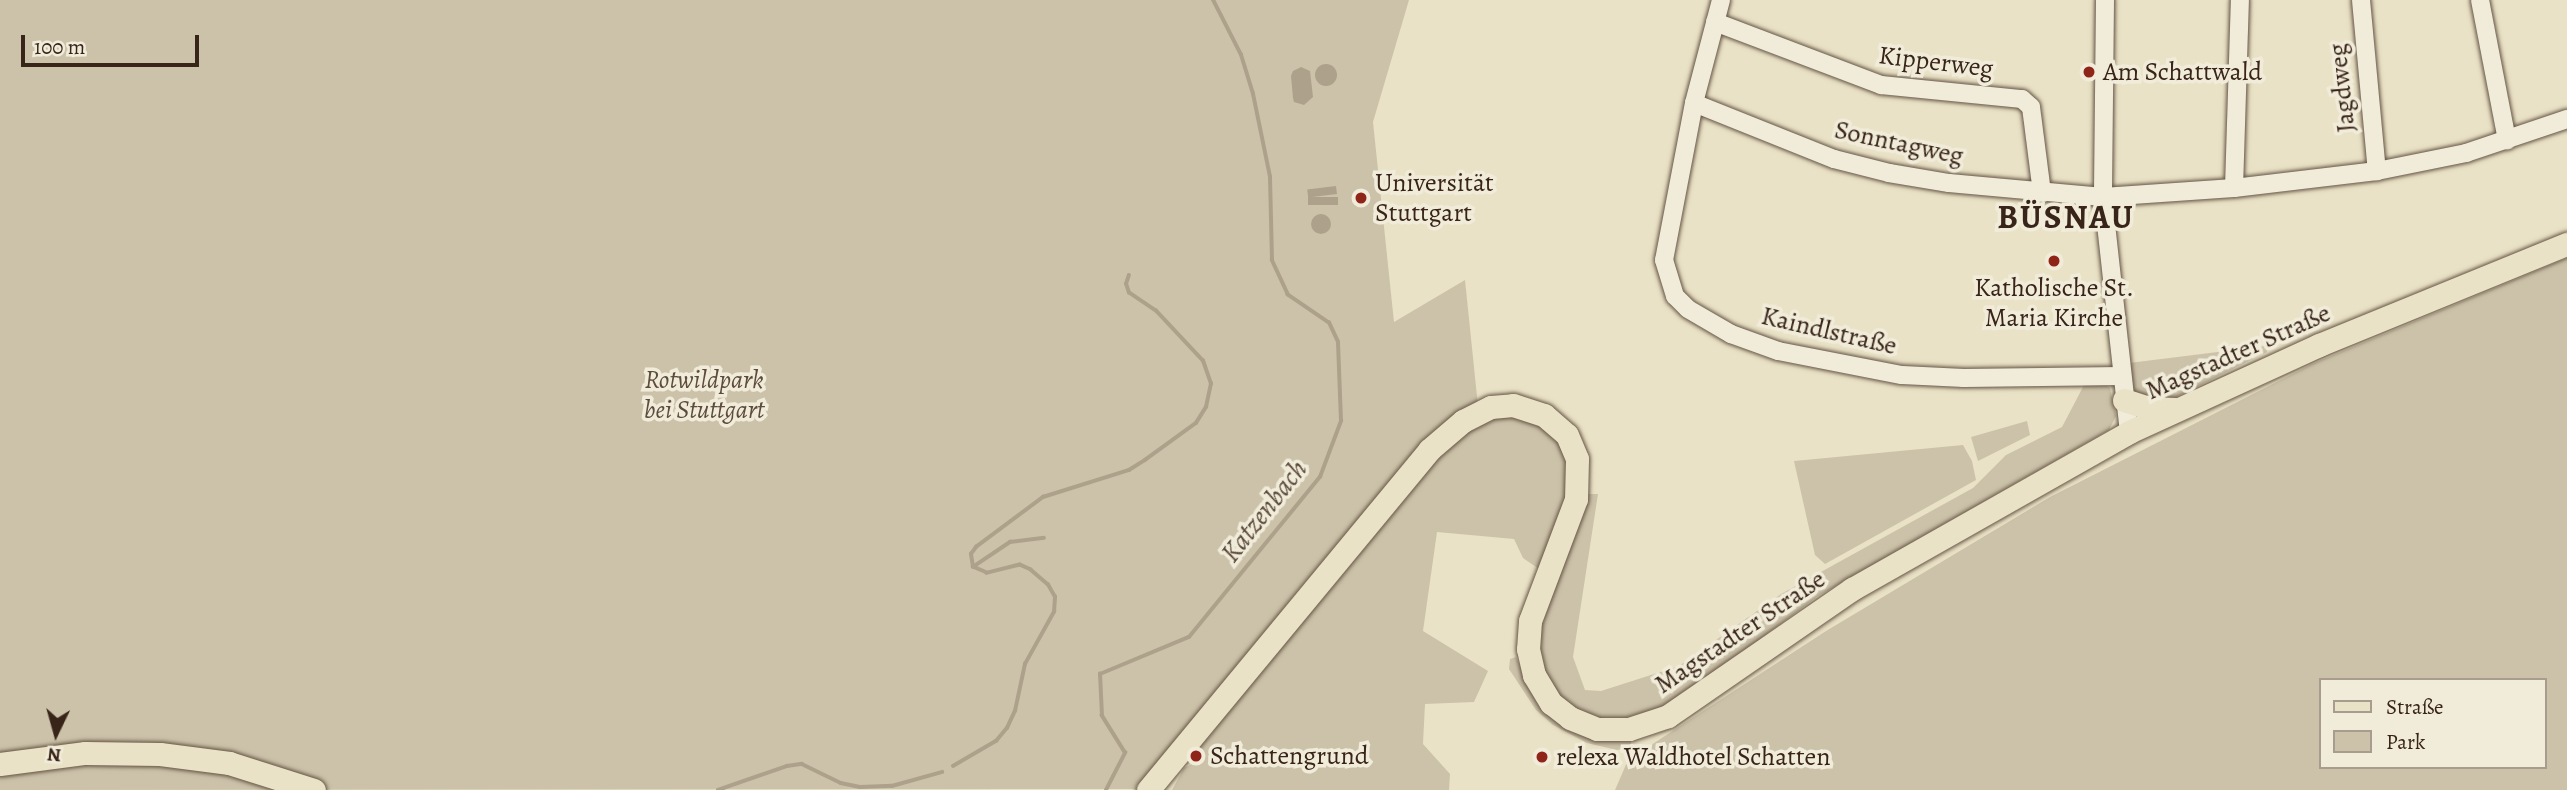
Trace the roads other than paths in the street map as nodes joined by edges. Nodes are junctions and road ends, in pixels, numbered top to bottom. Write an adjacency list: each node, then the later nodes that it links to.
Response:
1 (1721, 0): 6 (street, Kaindlstraße)
2 (2105, 0): 13 (street)
3 (2240, 0): 11 (street)
4 (2361, 0): 10 (street, Jagdweg)
5 (2480, 0): 9 (street)
6 (1714, 22): 7 (street, Kaindlstraße); 12 (street, Kipperweg)
7 (1693, 103): 12 (street, Sonntagweg); 15 (street, Kaindlstraße)
8 (2567, 119): 9 (street)
9 (2507, 140): 10 (street)
10 (2377, 171): 11 (street)
11 (2234, 188): 13 (street)
12 (2042, 193): 13 (street, Sonntagweg)
13 (2103, 197): 15 (street)
14 (2567, 244): 17 (main road, Magstadter Straße)
15 (2121, 376): 16 (street)
16 (2123, 400): 17 (main road); 18 (street)
17 (2178, 409): 18 (main road, Magstadter Straße)
18 (2129, 432): 21 (main road, Magstadter Straße)
19 (0, 764): 20 (main road)
20 (314, 790)
21 (1148, 790)

